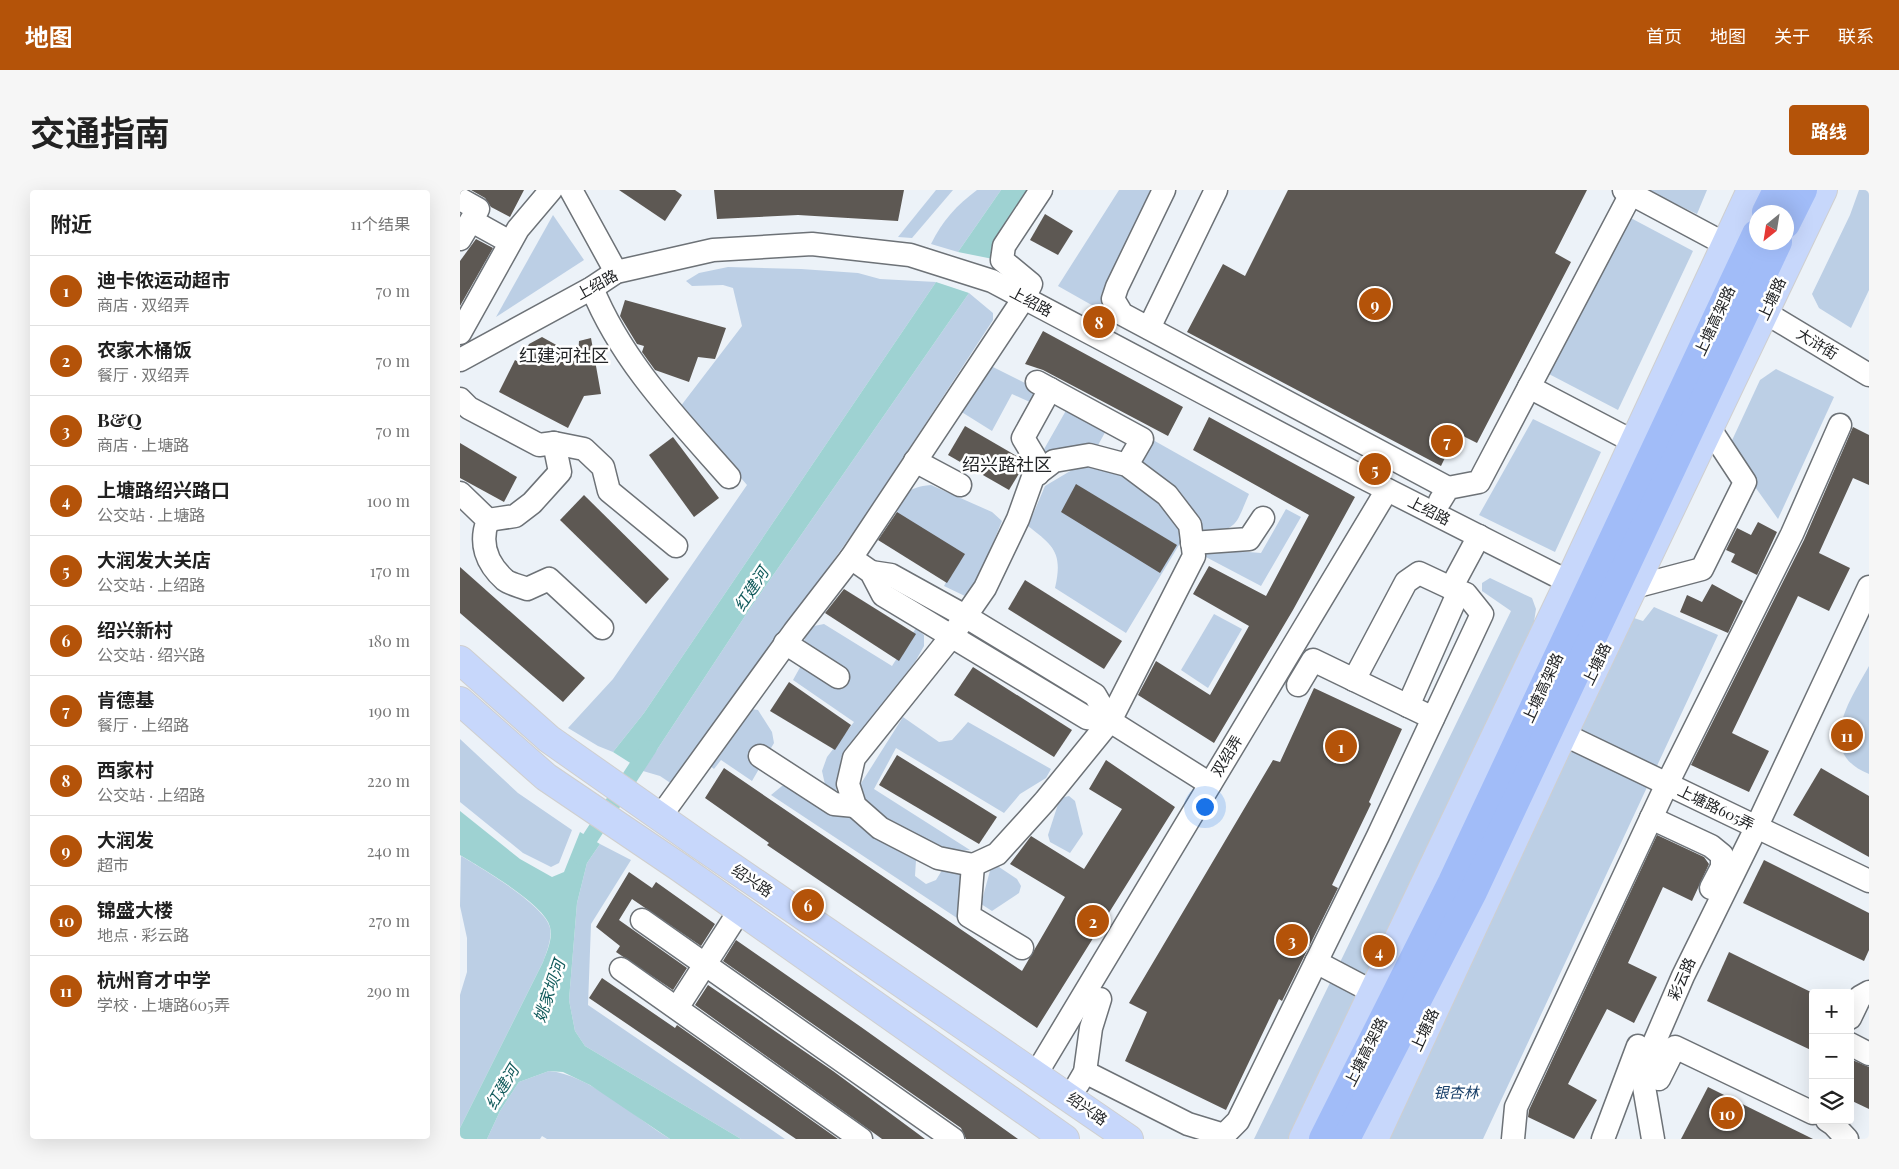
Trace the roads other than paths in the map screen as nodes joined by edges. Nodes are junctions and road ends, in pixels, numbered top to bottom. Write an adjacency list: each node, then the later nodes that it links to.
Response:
1 (551, 190): 15 (street)
2 (571, 190): 19 (street)
3 (1041, 190): 21 (street)
4 (1164, 190): 23 (street)
5 (1216, 190): 23 (street)
6 (1750, 190): 16 (main road)
7 (1777, 190): 12 (highway)
8 (1803, 190): 13 (highway)
9 (1823, 190): 22 (main road, 上塘路)
10 (1629, 191): 16 (street); 27 (street)
11 (460, 198): 14 (street)
12 (1770, 205)
13 (1794, 208)
14 (466, 230): 15 (street)
15 (510, 242): 24 (street)
16 (1725, 244): 31 (main road)
17 (1749, 249): 101 (highway, 上塘高架路)
18 (1774, 250): 102 (highway, 上塘高架路)
19 (616, 272): 20 (street, 上绍路); 21 (street, 上绍路)
20 (592, 288): 25 (street, 上绍路); 36 (street)
21 (1024, 298): 33 (street); 39 (street, 上绍路)
22 (1766, 313): 26 (street, 大浒街); 30 (main road, 上塘路)
23 (1149, 328): 38 (street)
24 (460, 333)
25 (460, 360)
26 (1869, 375)
27 (1529, 387): 31 (street); 38 (street)
28 (460, 401): 32 (street)
29 (1840, 425): 68 (street)
30 (1710, 430): 50 (main road, 上塘路); 50 (street)
31 (1634, 442): 49 (main road)
32 (554, 443): 43 (street); 46 (street)
33 (915, 461): 37 (street); 47 (street)
34 (1127, 465): 35 (street); 35 (street); 45 (street)
35 (1038, 474): 53 (street)
36 (729, 477)
37 (960, 485)
38 (1448, 488): 41 (street)
39 (1387, 490): 41 (street, 上绍路); 67 (street, 双绍弄)
40 (460, 493): 43 (street)
41 (1433, 513): 44 (street, 上绍路)
42 (1263, 518): 45 (street)
43 (488, 520): 54 (street)
44 (1479, 536): 49 (street, 上绍路); 52 (street)
45 (1192, 543): 64 (street)
46 (676, 546)
47 (851, 558): 48 (street); 56 (street)
48 (871, 572): 53 (street); 55 (street)
49 (1569, 582): 82 (main road)
50 (1634, 586): 65 (main road, 上塘路)
51 (1869, 587): 72 (street, 彩云路)
52 (1455, 589): 59 (street); 62 (street); 63 (street)
53 (966, 616): 55 (street); 64 (street)
54 (602, 628)
55 (951, 637): 64 (street); 69 (street)
56 (785, 643): 58 (street); 70 (street)
57 (460, 660): 70 (main road, 绍兴路)
58 (838, 677)
59 (1354, 680): 60 (street); 62 (street)
60 (1298, 685)
61 (460, 701): 75 (main road, 绍兴路)
62 (1408, 706): 63 (street)
63 (1433, 718): 79 (street)
64 (1110, 721): 67 (street); 73 (street)
65 (1563, 734): 68 (street, 上塘路605弄); 103 (main road, 上塘路)
66 (760, 756): 69 (street)
67 (1210, 784): 90 (street, 双绍弄)
68 (1667, 784): 71 (street); 72 (street, 上塘路605弄)
69 (855, 806): 73 (street)
70 (660, 817): 90 (main road, 绍兴路)
71 (1652, 818): 77 (street); 95 (street)
72 (1756, 828): 74 (street, 上塘路605弄); 77 (street, 彩云路)
73 (972, 865): 78 (street)
74 (1869, 881)
75 (740, 910): 80 (street); 98 (main road, 绍兴路)
76 (642, 920): 80 (street)
77 (1690, 945): 91 (street, 彩云路)
78 (1022, 948)
79 (1316, 962): 82 (street); 89 (street)
80 (706, 965): 85 (street); 97 (street)
81 (621, 969): 85 (street)
82 (1374, 992): 100 (main road)
83 (1869, 992): 86 (street)
84 (1100, 999): 89 (street)
85 (677, 1008): 96 (street)
86 (1854, 1010)
87 (1854, 1046): 88 (street)
88 (1869, 1054)
89 (1085, 1072): 92 (street)
90 (1036, 1074): 92 (main road, 绍兴路)
91 (1643, 1074): 93 (street); 104 (street); 105 (street); 106 (street)
92 (1070, 1098): 99 (main road, 绍兴路)
93 (1809, 1112)
94 (1834, 1124): 107 (street)
95 (1516, 1138)
96 (861, 1139)
97 (953, 1139)
98 (1065, 1139)
99 (1129, 1139)
100 (1303, 1139)
101 (1323, 1139)
102 (1346, 1139)
103 (1374, 1139)
104 (1603, 1139)
105 (1653, 1139)
106 (1669, 1139)
107 (1847, 1139)

